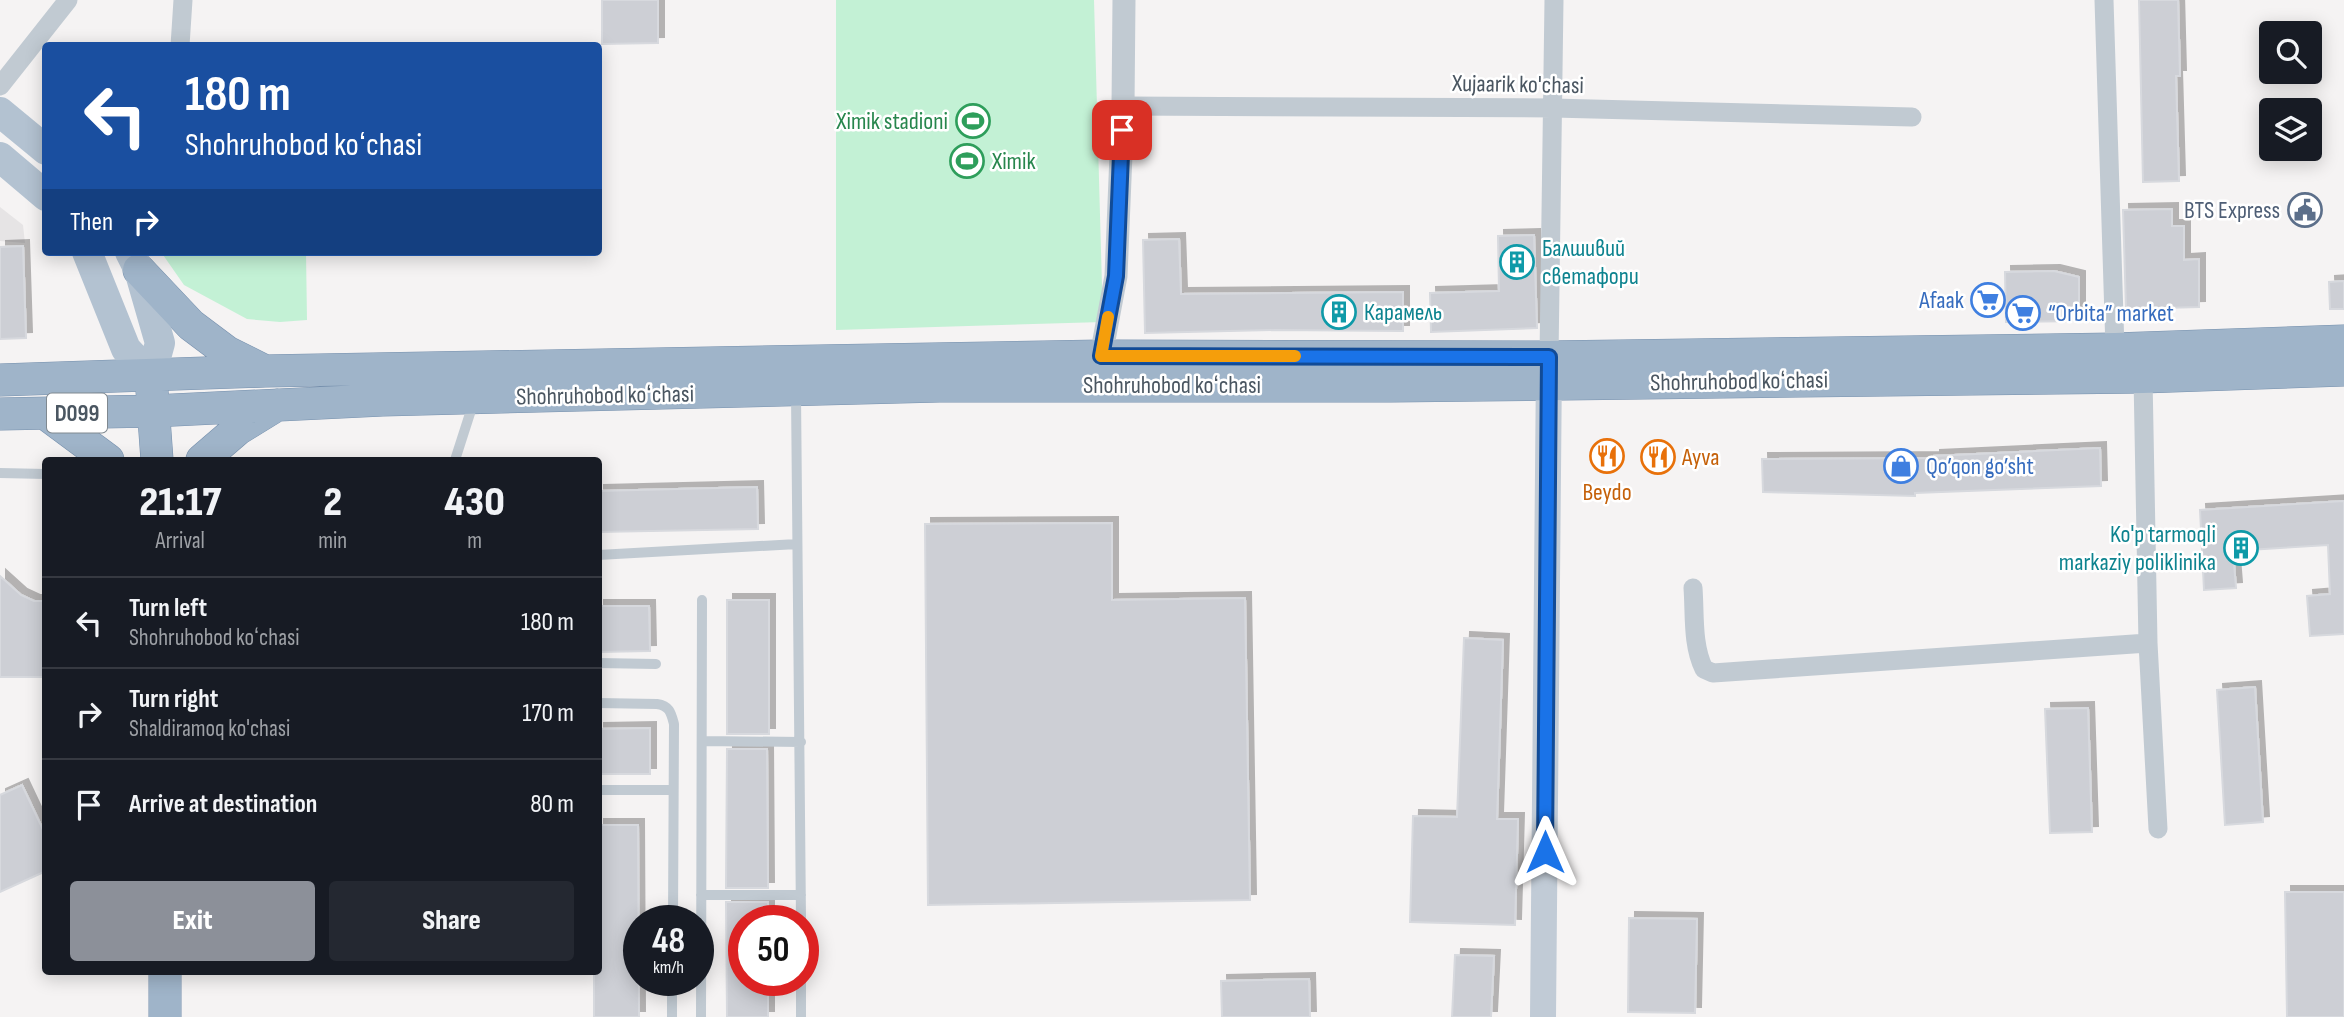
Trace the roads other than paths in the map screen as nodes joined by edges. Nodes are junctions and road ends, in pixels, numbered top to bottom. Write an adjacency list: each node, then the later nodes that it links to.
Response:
1 (68, 0): 7 (street)
2 (183, 0): 6 (street)
3 (1124, 0): 8 (street)
4 (1554, 0): 9 (street)
5 (2104, 0): 18 (street)
6 (180, 42)
7 (0, 86)
8 (1123, 106): 9 (street, Xujaarik ko'chasi); 19 (street)
9 (1553, 108): 11 (street, Xujaarik ko'chasi); 20 (street)
10 (0, 112): 12 (main road)
11 (1912, 117)
12 (42, 147)
13 (0, 158): 14 (main road)
14 (42, 193)
15 (89, 256): 23 (main road)
16 (135, 261): 22 (highway); 23 (main road)
17 (2344, 341): 18 (highway, Shohruhobod koʻchasi / D099)
18 (2115, 349): 20 (highway, Shohruhobod koʻchasi / D099)
19 (1102, 370): 20 (highway, Shohruhobod koʻchasi / D099); 22 (highway, Shohruhobod koʻchasi / D099); 26 (highway, Shohruhobod koʻchasi / D099)
20 (1548, 370): 24 (highway, Shohruhobod koʻchasi / D099); 62 (main road)
21 (2344, 370): 24 (highway, Shohruhobod koʻchasi / D099)
22 (264, 371): 23 (highway, Shohruhobod koʻchasi / D099)
23 (151, 376): 25 (highway, Shohruhobod koʻchasi / D099); 29 (highway)
24 (2143, 377): 42 (street)
25 (0, 380)
26 (796, 390): 27 (highway, Shohruhobod koʻchasi / D099); 38 (lane)
27 (475, 398): 28 (highway, Shohruhobod koʻchasi / D099); 35 (lane)
28 (279, 404): 29 (highway, Shohruhobod koʻchasi / D099); 34 (highway)
29 (153, 411): 31 (highway, Shohruhobod koʻchasi / D099); 33 (highway)
30 (0, 414): 31 (highway, Shohruhobod koʻchasi / D099)
31 (46, 414): 32 (highway)
32 (104, 457)
33 (156, 457)
34 (205, 457)
35 (456, 457)
36 (0, 473): 37 (lane)
37 (42, 474)
38 (797, 544): 39 (lane); 47 (lane)
39 (602, 555)
40 (1693, 587): 42 (street)
41 (702, 600): 46 (lane)
42 (2148, 643): 50 (street)
43 (602, 663): 44 (lane)
44 (656, 664)
45 (602, 704): 49 (lane)
46 (702, 741): 47 (lane); 51 (lane)
47 (801, 742): 52 (lane)
48 (602, 790): 49 (lane)
49 (673, 790): 53 (lane)
50 (2158, 829)
51 (701, 895): 52 (lane); 60 (lane)
52 (801, 895): 54 (lane)
53 (673, 905)
54 (801, 905)
55 (165, 975): 58 (highway)
56 (672, 996): 59 (lane)
57 (801, 996): 61 (lane)
58 (165, 1017)
59 (672, 1017)
60 (701, 1017)
61 (801, 1017)
62 (1543, 1017)

